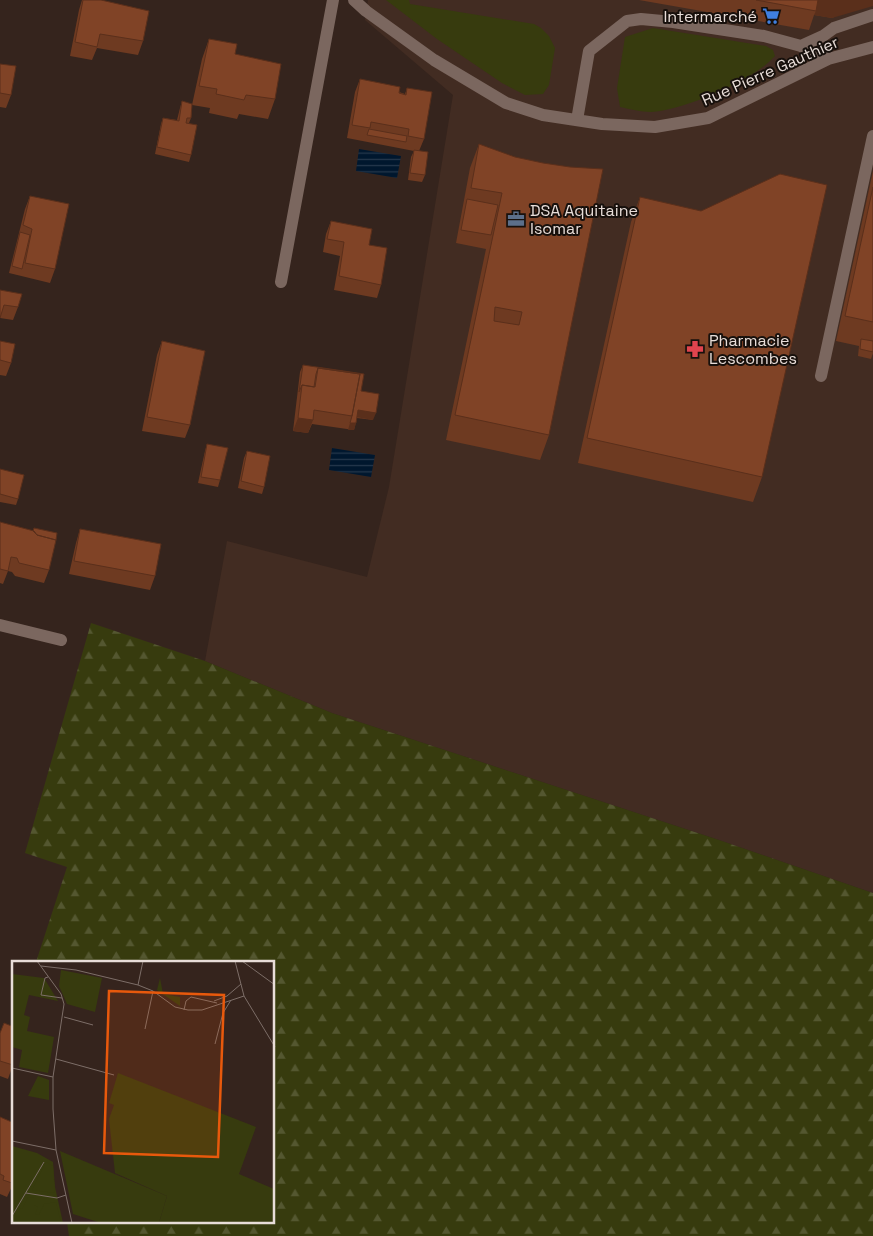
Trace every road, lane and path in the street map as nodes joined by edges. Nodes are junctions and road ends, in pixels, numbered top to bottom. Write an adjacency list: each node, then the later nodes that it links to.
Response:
1 (333, 0): 9 (street)
2 (354, 0): 7 (street, Rue Pierre Gauthier)
3 (873, 15): 4 (street)
4 (801, 46): 6 (street); 7 (street)
5 (873, 46): 6 (street, Rue Pierre Gauthier)
6 (828, 59): 7 (street, Rue Pierre Gauthier)
7 (577, 120)
8 (873, 136): 10 (street)
9 (280, 282)
10 (821, 376)
11 (0, 625): 12 (street)
12 (61, 640)

